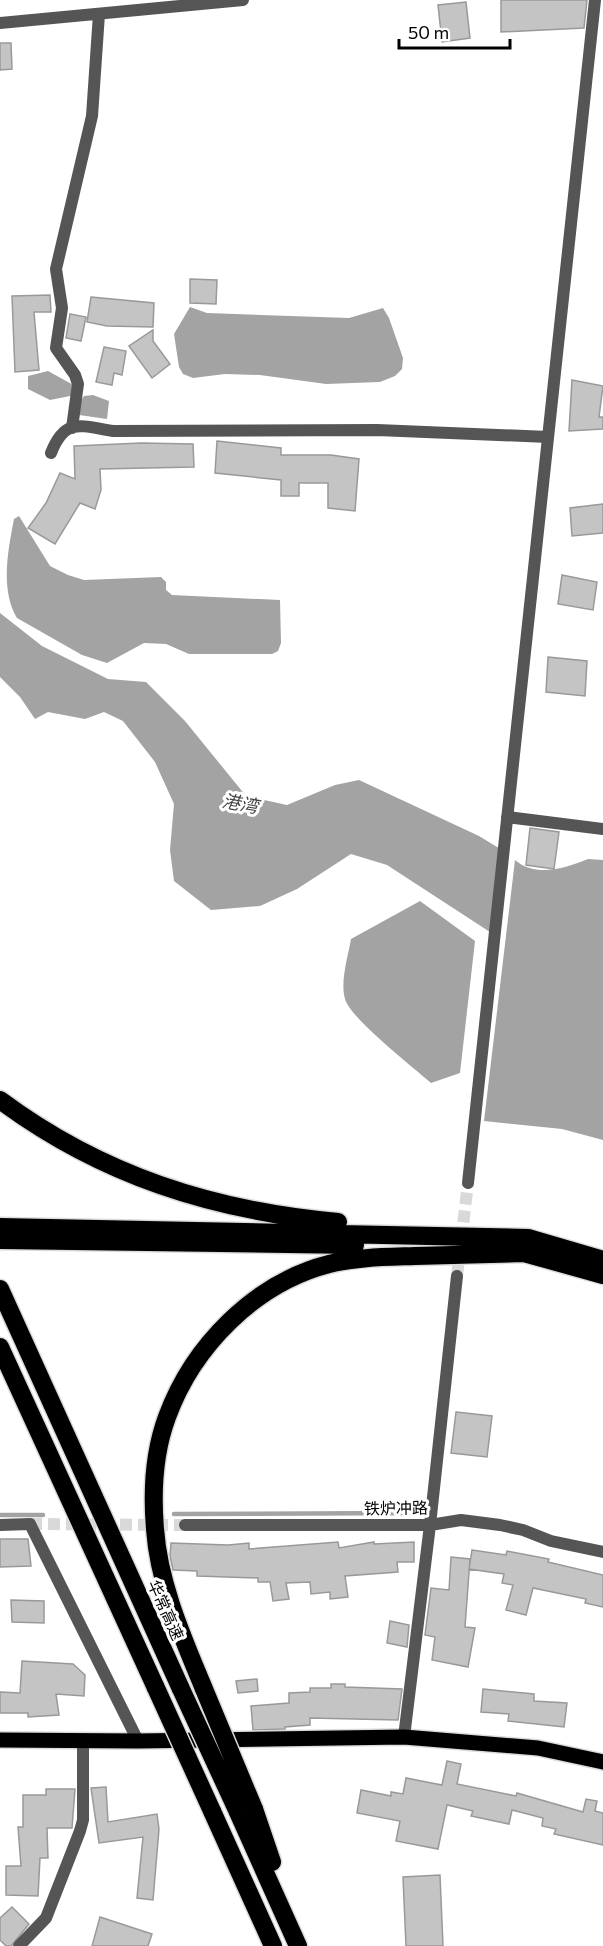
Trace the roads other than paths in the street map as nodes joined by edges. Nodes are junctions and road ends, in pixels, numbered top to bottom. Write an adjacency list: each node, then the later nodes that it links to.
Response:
1 (243, 0): 3 (street)
2 (595, 0): 6 (street)
3 (99, 14): 4 (street); 5 (street)
4 (0, 23)
5 (72, 428): 6 (street); 7 (street)
6 (548, 437): 8 (street)
7 (51, 453)
8 (507, 817): 9 (street); 11 (street)
9 (603, 829)
10 (0, 1100): 14 (highway)
11 (468, 1183)
12 (0, 1227): 14 (highway)
13 (0, 1240): 14 (highway)
14 (526, 1246): 15 (highway); 16 (highway); 31 (highway, bridge)
15 (603, 1260)
16 (603, 1275)
17 (457, 1276): 24 (street)
18 (0, 1289): 31 (highway, 华常高速, bridge)
19 (0, 1347): 21 (highway)
20 (0, 1371): 21 (highway)
21 (69, 1499): 33 (highway, bridge)
22 (0, 1525): 29 (street)
23 (185, 1525): 24 (street, 铁炉冲路)
24 (430, 1525): 25 (street, 铁炉冲路); 26 (street)
25 (603, 1552)
26 (404, 1737): 29 (main road); 30 (main road)
27 (0, 1740): 28 (main road)
28 (83, 1741): 29 (main road); 32 (street)
29 (138, 1741)
30 (603, 1762)
31 (245, 1810): 34 (highway)
32 (19, 1946)
33 (273, 1946)
34 (299, 1946)

